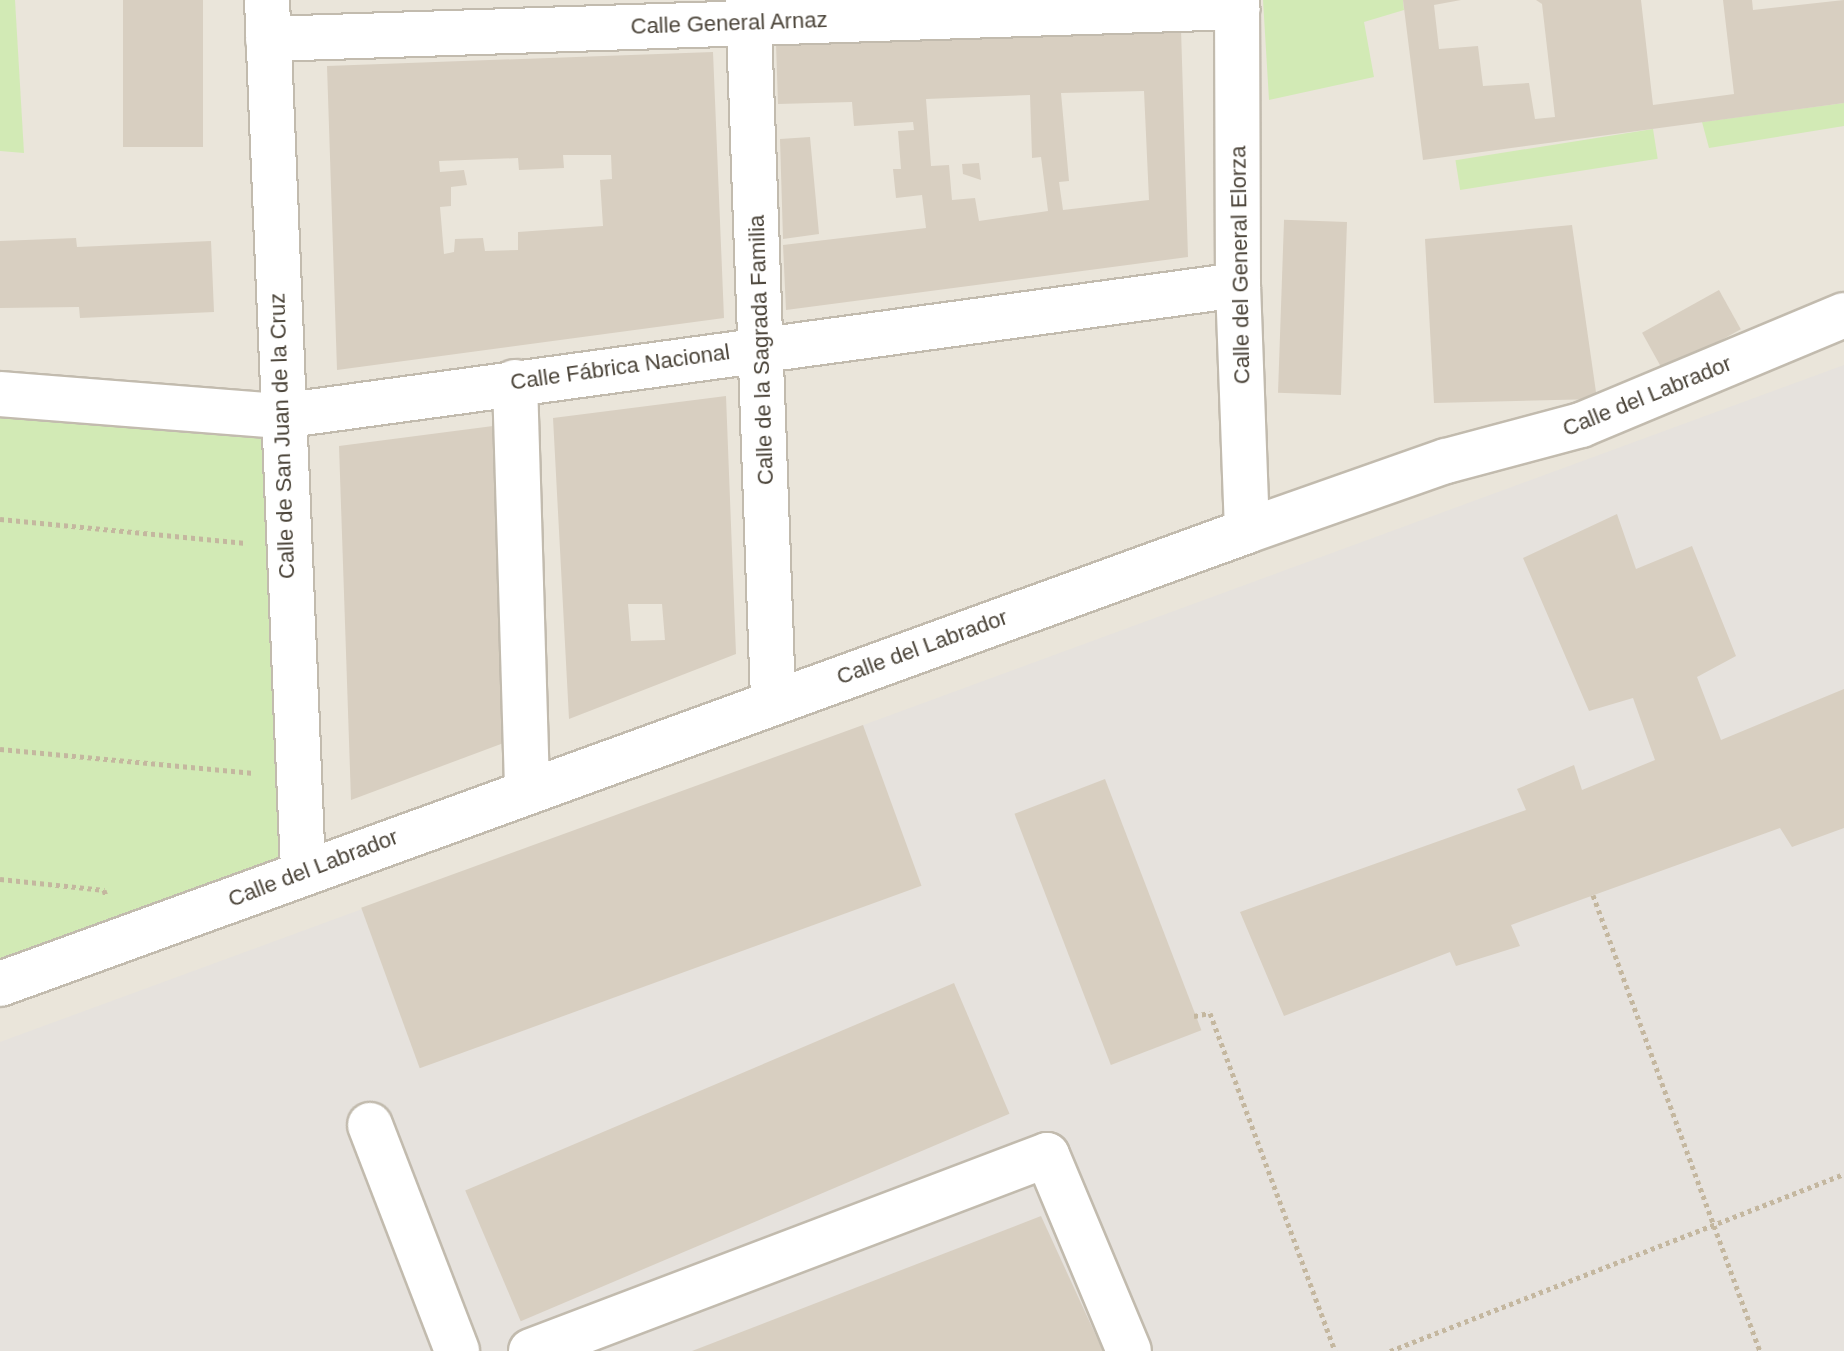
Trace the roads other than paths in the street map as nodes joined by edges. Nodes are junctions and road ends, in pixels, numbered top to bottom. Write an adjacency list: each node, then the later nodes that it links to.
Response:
1 (1237, 4): 2 (street, Calle General Arnaz); 4 (street, Calle del General Elorza)
2 (749, 11): 3 (street, Calle General Arnaz); 6 (street, Calle de la Sagrada Familia)
3 (267, 19): 9 (street, Calle de San Juan de la Cruz)
4 (1238, 285): 6 (street, Calle Fábrica Nacional); 10 (street, Calle del General Elorza)
5 (1844, 315): 10 (street, Calle del Labrador)
6 (761, 347): 7 (street, Calle Fábrica Nacional); 11 (street, Calle de la Sagrada Familia)
7 (515, 382): 9 (street, Calle Fábrica Nacional); 12 (street)
8 (0, 394): 9 (street, Calle Fábrica Nacional)
9 (281, 416): 13 (street, Calle de San Juan de la Cruz)
10 (1247, 531): 11 (street, Calle del Labrador)
11 (773, 700): 12 (street, Calle del Labrador)
12 (527, 789): 13 (street, Calle del Labrador)
13 (303, 871): 14 (street, Calle del Labrador)
14 (0, 984)
15 (370, 1125): 16 (street)
16 (457, 1351)
17 (531, 1351): 18 (street)
18 (1129, 1351)

